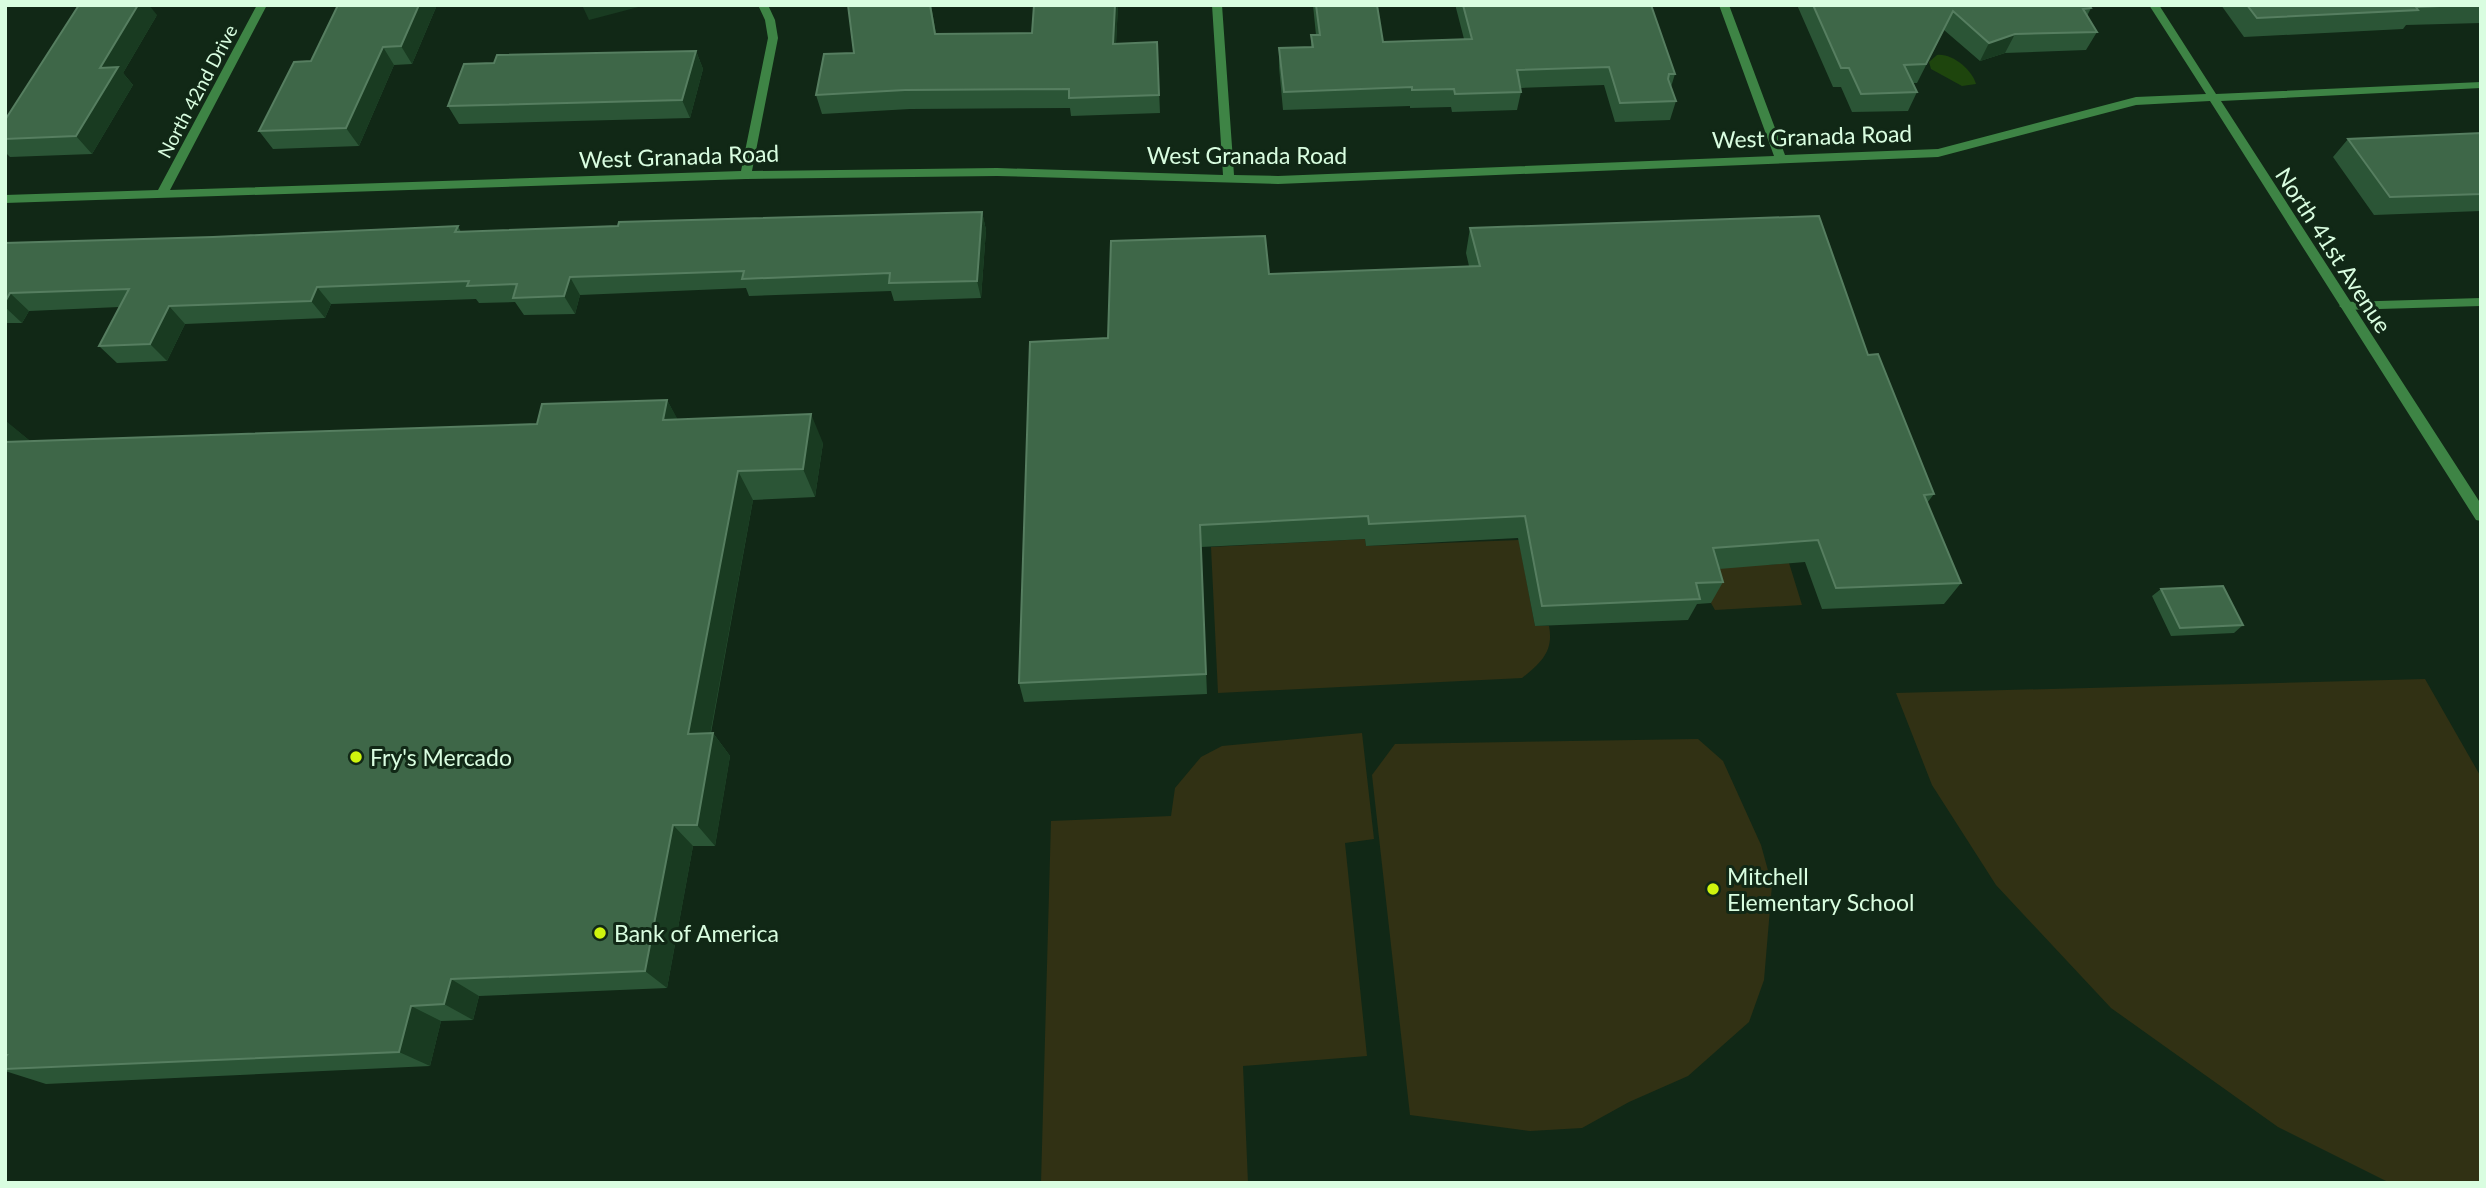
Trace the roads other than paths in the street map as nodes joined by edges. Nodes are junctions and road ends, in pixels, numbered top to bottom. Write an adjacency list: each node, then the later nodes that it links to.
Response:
1 (262, 5): 11 (street, North 42nd Drive)
2 (763, 5): 9 (street)
3 (1217, 5): 10 (street)
4 (1724, 5): 8 (street)
5 (2154, 5): 7 (street, North 41st Avenue)
6 (2481, 85): 7 (street, West Granada Road)
7 (2211, 96): 8 (street, West Granada Road); 14 (street, North 41st Avenue)
8 (1781, 159): 10 (street, West Granada Road)
9 (746, 174): 10 (street, West Granada Road); 11 (street, West Granada Road)
10 (1229, 178)
11 (162, 194): 12 (street, West Granada Road)
12 (5, 200)
13 (2481, 302): 14 (street)
14 (2345, 306): 15 (street, North 41st Avenue)
15 (2481, 516)

